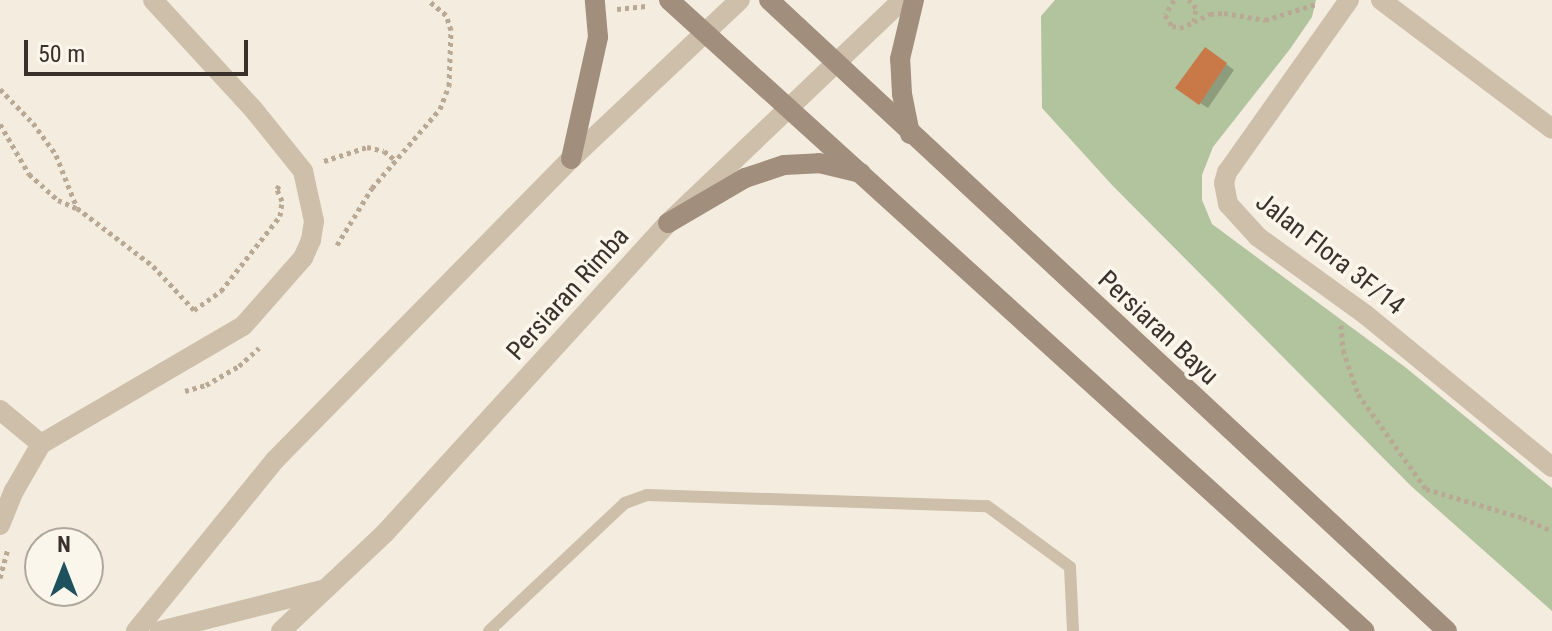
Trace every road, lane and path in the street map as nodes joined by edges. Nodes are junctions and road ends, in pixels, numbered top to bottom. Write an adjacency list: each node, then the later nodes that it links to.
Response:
1 (153, 0): 24 (street)
2 (654, 0): 13 (path)
3 (669, 0): 15 (main road)
4 (740, 0): 15 (street)
5 (769, 0): 16 (main road, Persiaran Bayu)
6 (902, 0): 16 (street, Persiaran Rimba)
7 (914, 0): 21 (main road)
8 (1174, 0): 14 (path)
9 (1189, 0): 14 (path)
10 (1349, 0): 28 (street, Jalan Flora 3F/14)
11 (1381, 0): 20 (street)
12 (1326, 2): 14 (path)
13 (596, 5): 22 (main road)
14 (1194, 22)
15 (707, 34): 18 (main road); 22 (street)
16 (834, 62): 18 (street, Persiaran Rimba); 21 (main road, Persiaran Bayu)
17 (0, 89): 26 (path)
18 (786, 108): 25 (main road); 27 (street, Persiaran Rimba)
19 (0, 125): 26 (path)
20 (1552, 129)
21 (910, 134): 41 (main road, Persiaran Bayu)
22 (571, 159): 35 (street)
23 (395, 160): 24 (path)
24 (303, 171): 26 (path); 30 (street)
25 (864, 173): 27 (main road); 40 (main road)
26 (77, 208)
27 (668, 223): 34 (street, Persiaran Rimba)
28 (1335, 292): 31 (street, Jalan Flora 3F/14); 33 (path)
29 (0, 410): 30 (street)
30 (41, 444): 32 (street)
31 (1552, 467)
32 (0, 525)
33 (1552, 531)
34 (322, 590): 36 (street); 37 (street, Persiaran Rimba)
35 (136, 631)
36 (160, 631)
37 (281, 631)
38 (489, 631): 39 (lane)
39 (1073, 631)
40 (1365, 631)
41 (1447, 631)

